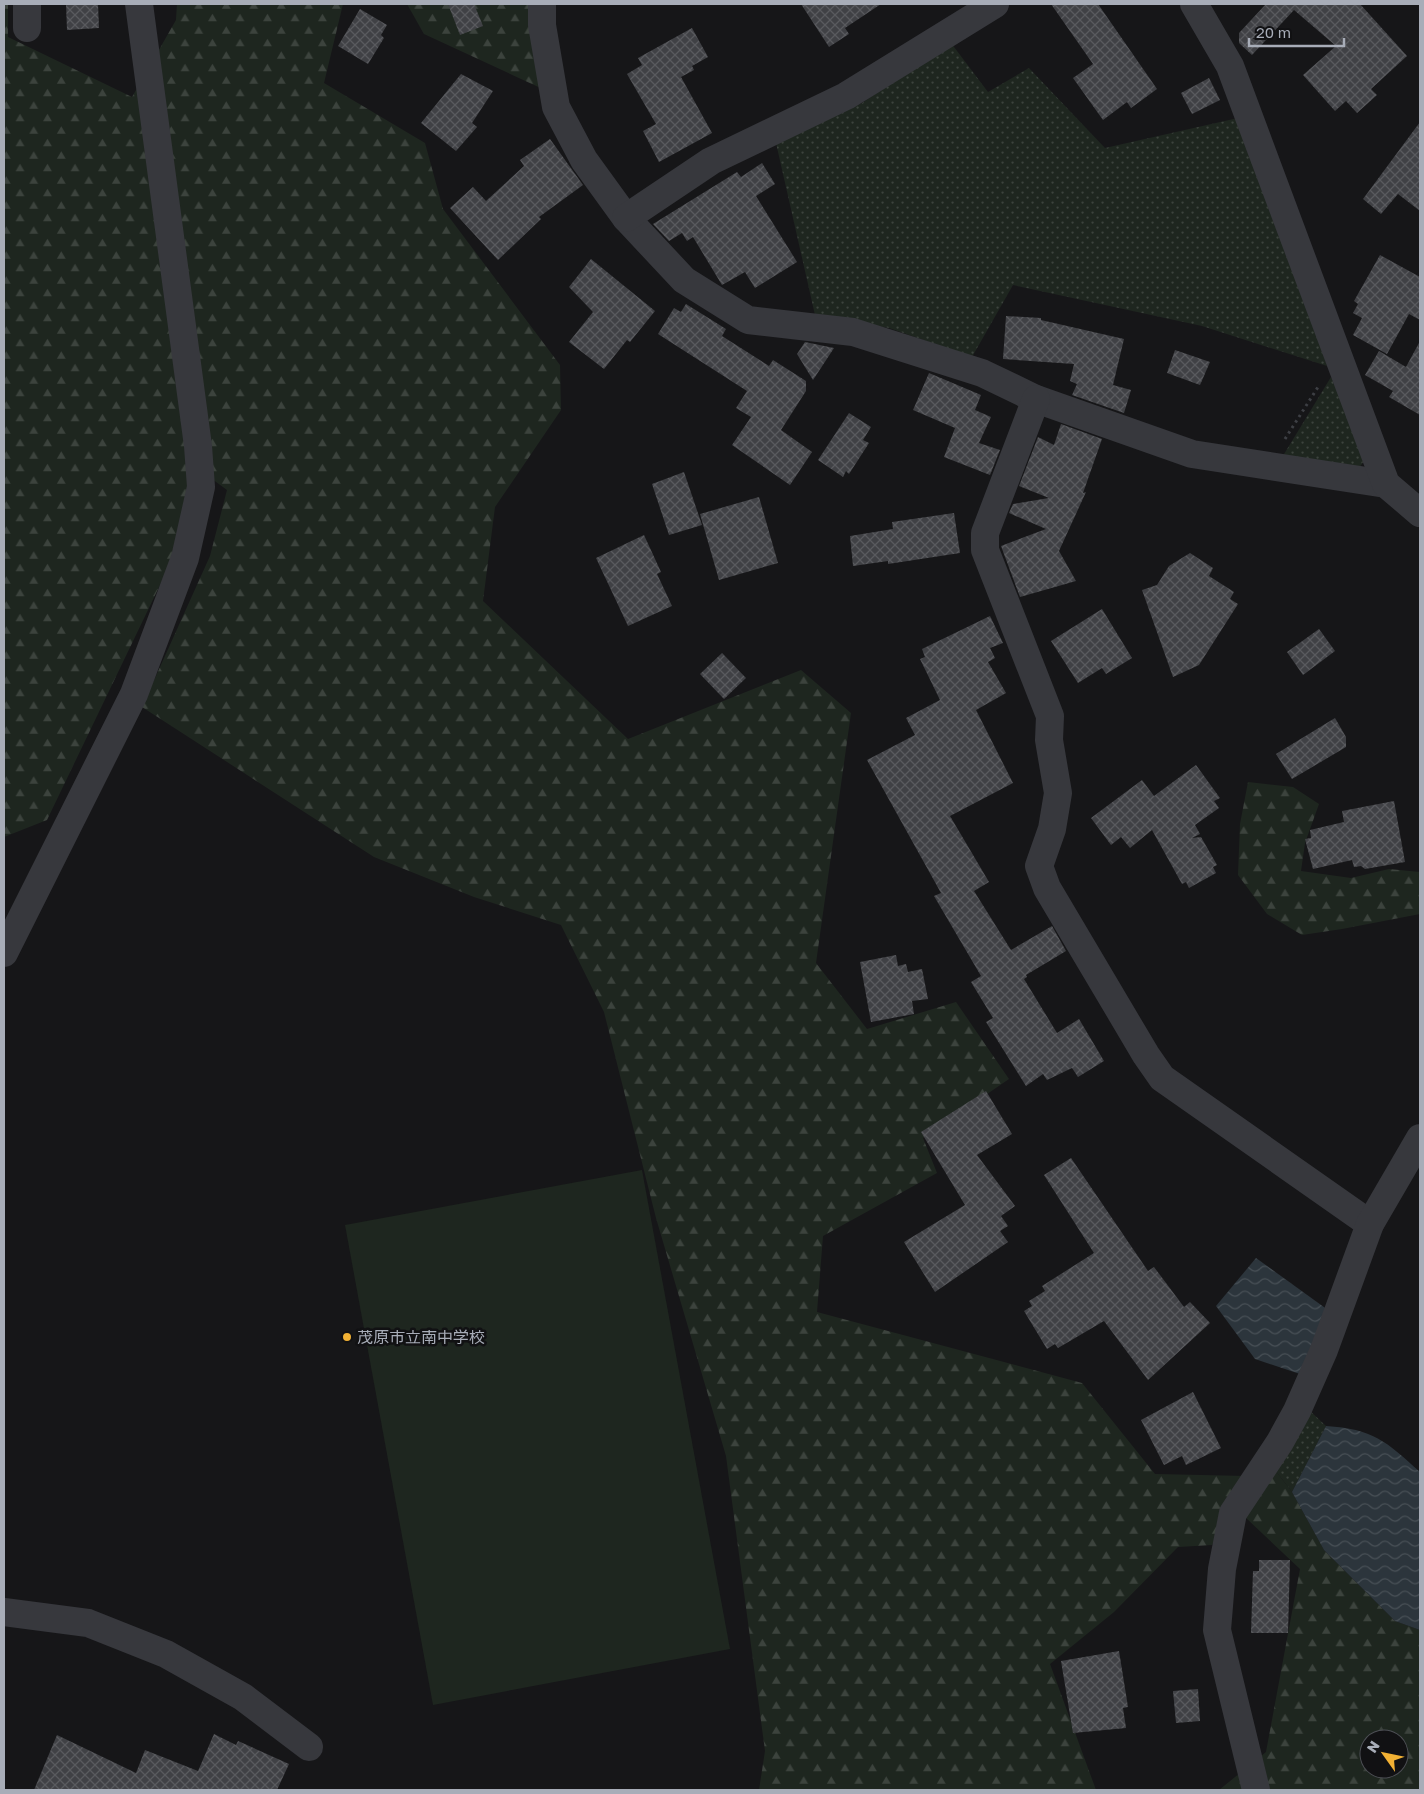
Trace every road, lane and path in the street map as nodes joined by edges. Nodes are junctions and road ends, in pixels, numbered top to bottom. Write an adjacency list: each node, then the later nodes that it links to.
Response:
1 (139, 4): 11 (street)
2 (542, 4): 5 (street)
3 (995, 4): 5 (street)
4 (1194, 4): 6 (street)
5 (626, 218): 7 (street)
6 (1338, 355): 8 (path); 9 (street)
7 (1036, 399): 8 (street); 13 (street)
8 (1269, 466): 9 (street)
9 (1386, 484): 10 (street)
10 (1420, 512)
11 (4, 953)
12 (1420, 1138): 13 (street)
13 (1370, 1224): 16 (street)
14 (4, 1612): 15 (street)
15 (309, 1747)
16 (1256, 1790)

